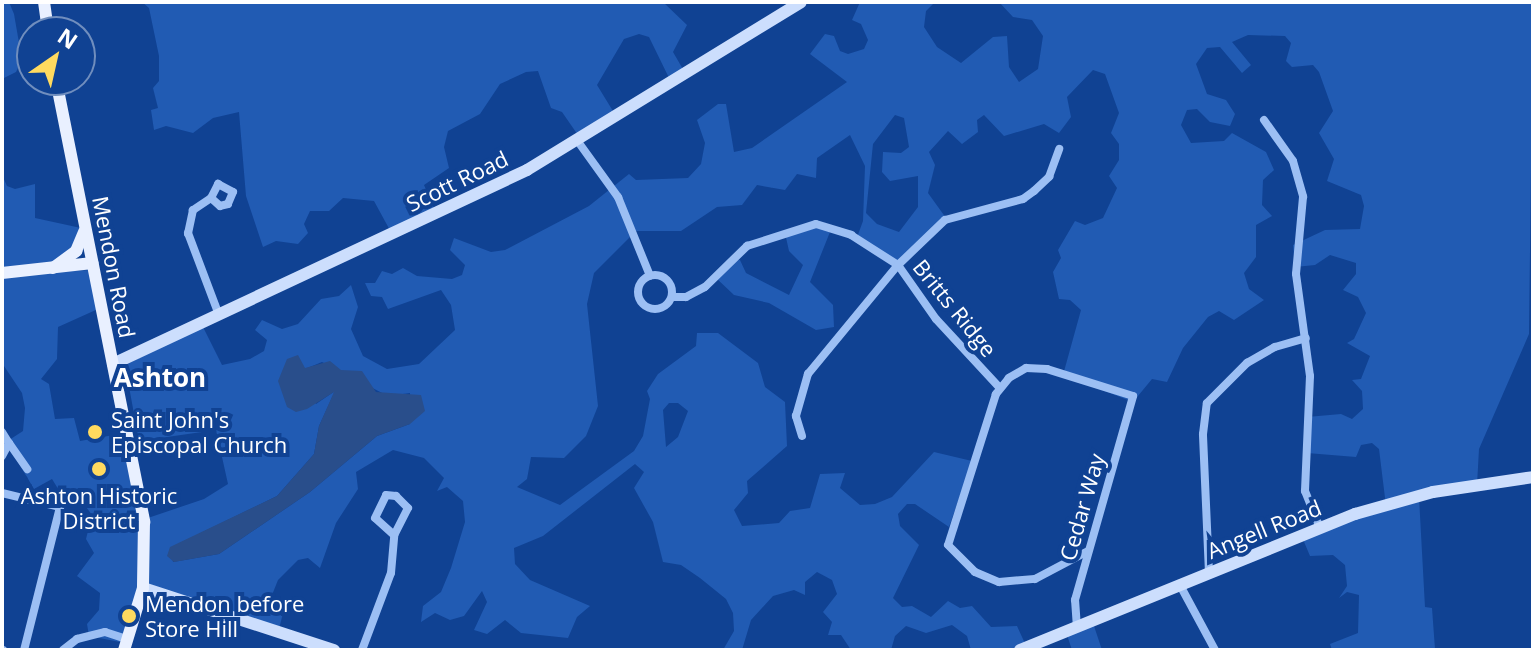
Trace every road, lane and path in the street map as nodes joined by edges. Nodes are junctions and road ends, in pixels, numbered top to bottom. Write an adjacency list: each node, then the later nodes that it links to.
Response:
1 (801, 2): 4 (street, Scott Road)
2 (59, 96): 7 (main road, Mendon Road)
3 (1264, 120): 15 (street)
4 (579, 143): 12 (street); 14 (street, Scott Road)
5 (1059, 149): 9 (street)
6 (211, 198): 14 (street)
7 (84, 221): 8 (main road, Mendon Road); 10 (main road)
8 (92, 263): 10 (main road); 16 (main road, Mendon Road)
9 (898, 265): 13 (street, Britts Ridge); 17 (street, Britts Ridge); 19 (street)
10 (49, 271): 11 (main road)
11 (4, 273)
12 (650, 276): 13 (street); 13 (street, Britts Ridge)
13 (672, 297)
14 (219, 315): 16 (street, Scott Road)
15 (1306, 338): 25 (street); 28 (street)
16 (113, 364): 30 (main road, Mendon Road)
17 (999, 387): 27 (street, Cedar Way); 27 (street)
18 (2, 432): 20 (street)
19 (802, 436)
20 (9, 443): 21 (street); 22 (street)
21 (2, 456)
22 (27, 469)
23 (1533, 477): 25 (street, Angell Road)
24 (2, 493): 33 (street)
25 (1320, 528): 28 (street, Angell Road)
26 (394, 535): 26 (street); 36 (street)
27 (1088, 551): 31 (street, Cedar Way)
28 (1209, 573): 29 (street, Angell Road)
29 (1181, 587): 31 (street, Angell Road); 38 (street)
30 (143, 588): 32 (main road, Mendon Road); 35 (street)
31 (1077, 628): 37 (street, Angell Road)
32 (126, 645): 34 (street)
33 (24, 650)
34 (63, 650)
35 (334, 650)
36 (362, 650)
37 (1020, 650)
38 (1215, 650)

